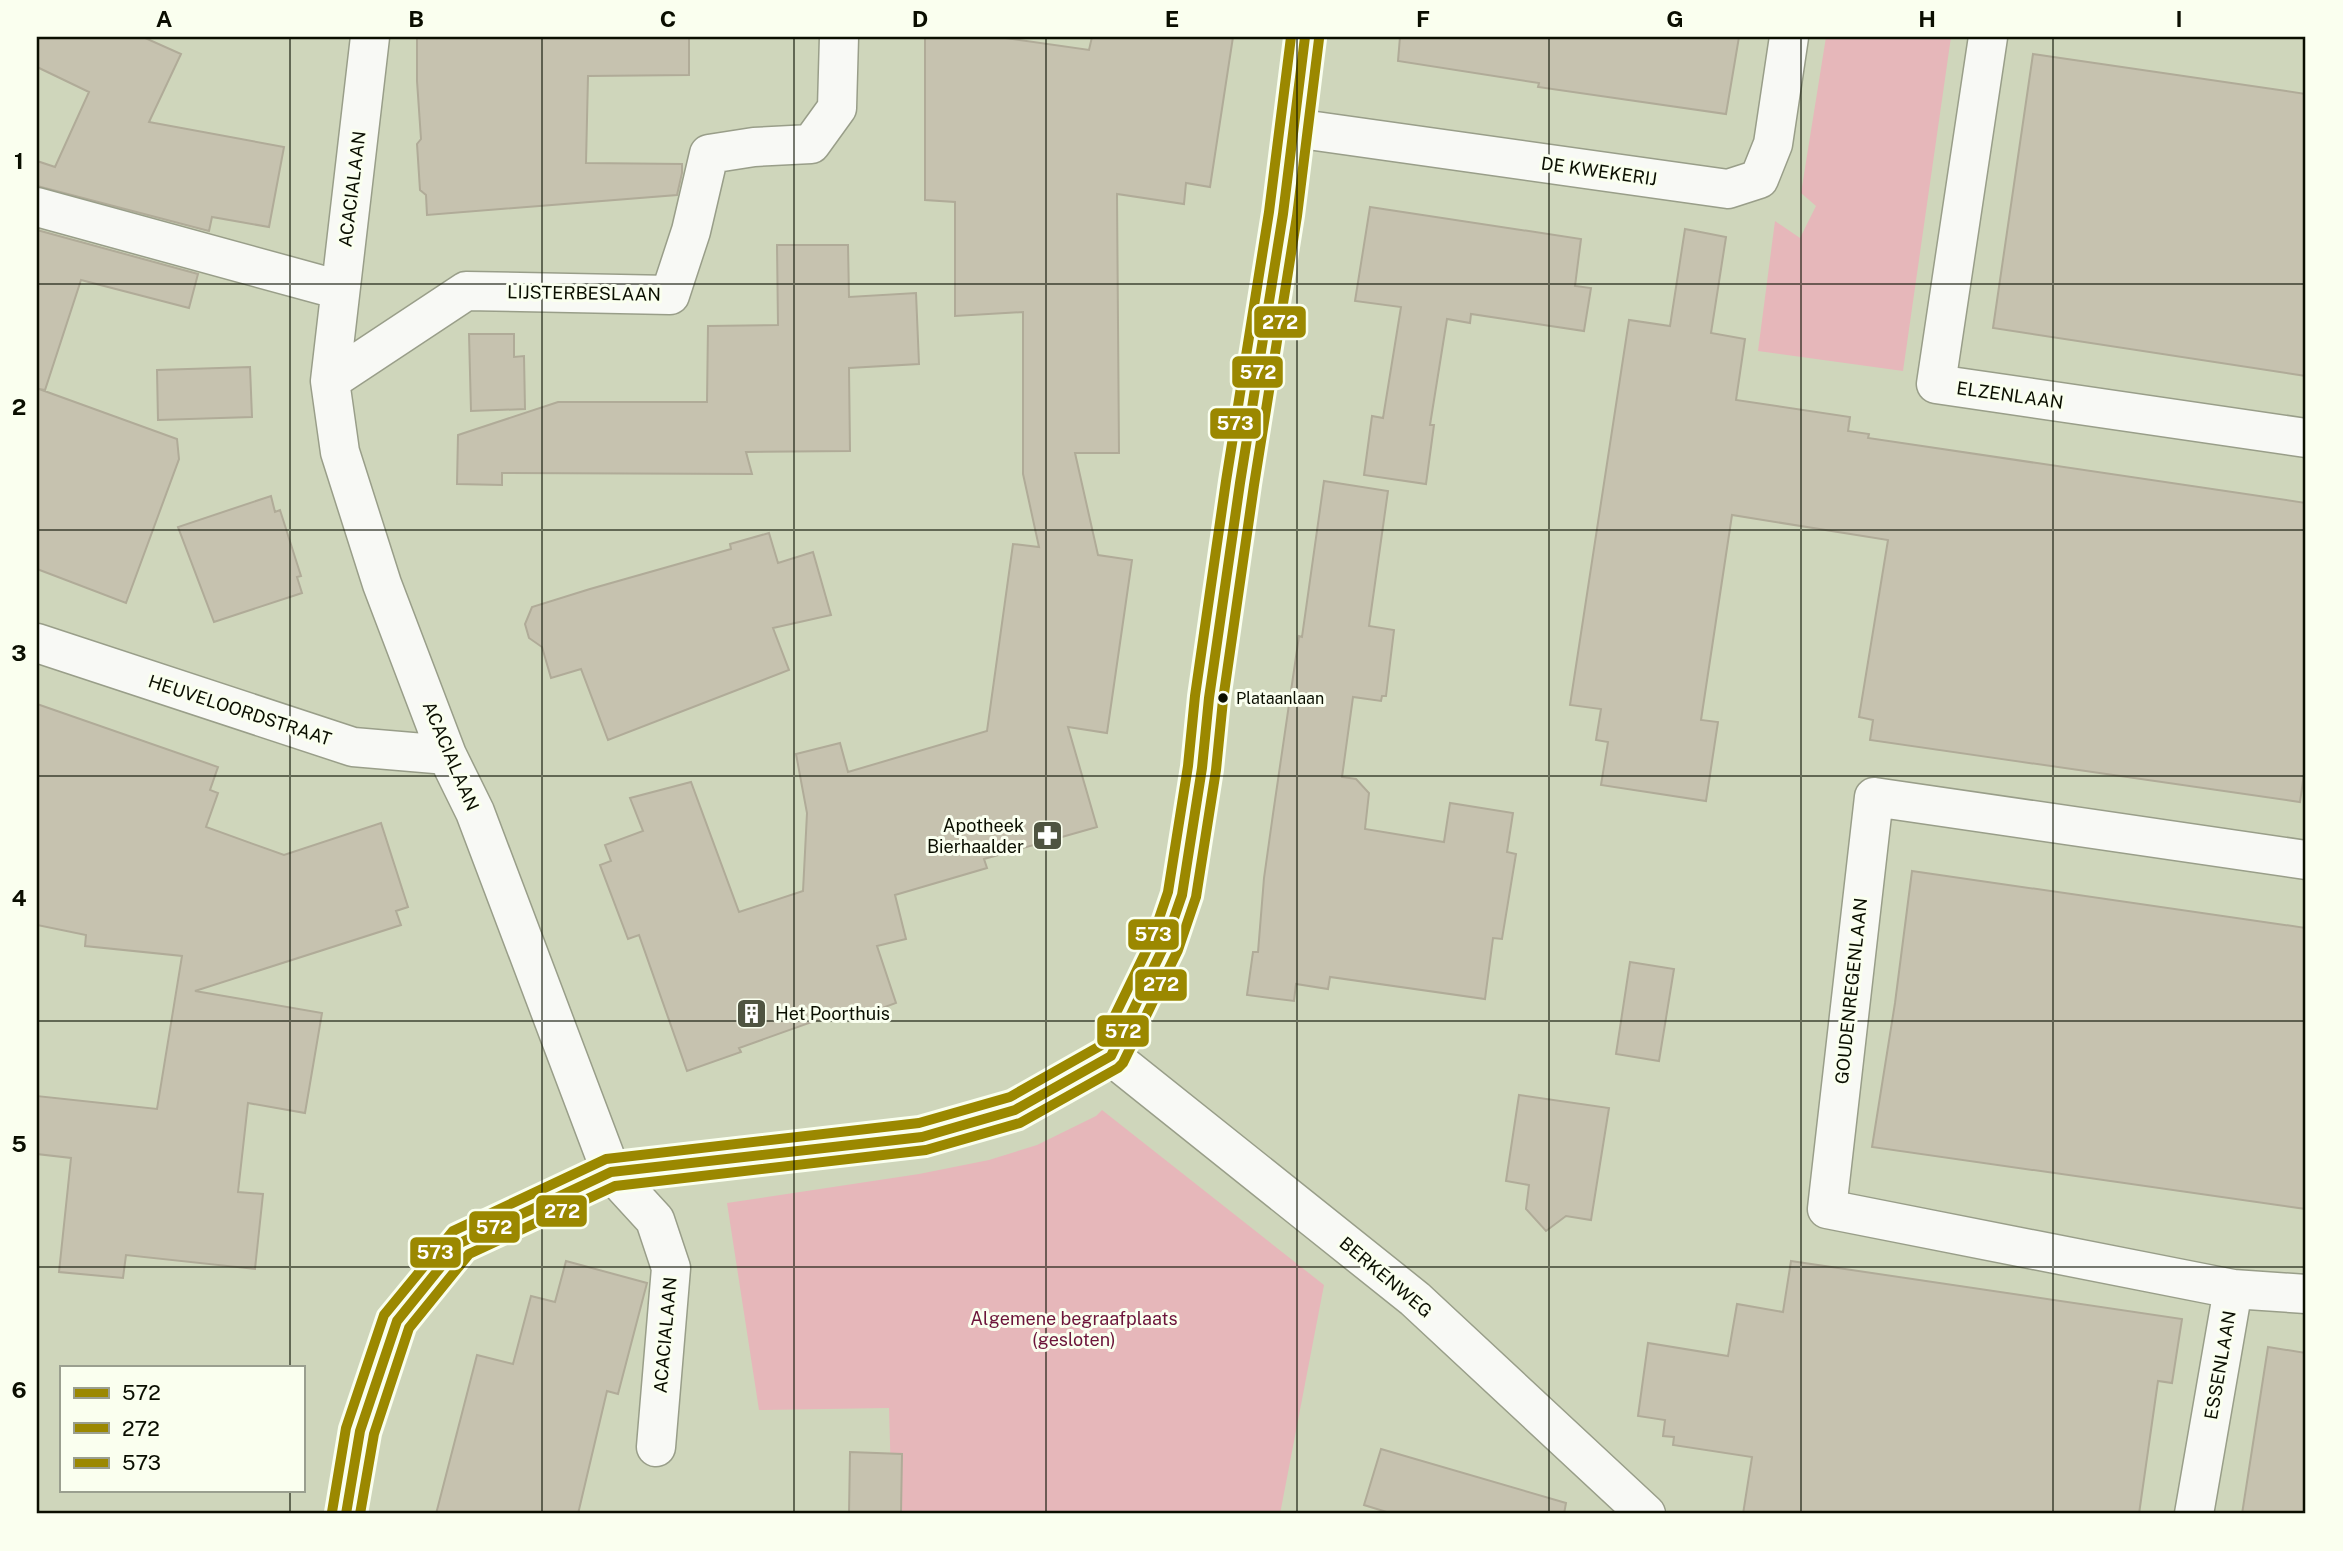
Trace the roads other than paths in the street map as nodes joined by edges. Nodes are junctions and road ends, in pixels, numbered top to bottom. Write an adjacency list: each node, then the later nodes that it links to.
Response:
1 (370, 37): 8 (street, ACACIALAAN)
2 (839, 37): 9 (street, LIJSTERBESLAAN)
3 (1305, 37): 6 (street)
4 (1789, 37): 6 (street, DE KWEKERIJ)
5 (1988, 37): 10 (street, ELZENLAAN)
6 (1294, 128): 14 (street)
7 (37, 207): 8 (street)
8 (340, 290): 9 (street, ACACIALAAN)
9 (330, 381): 12 (street, ACACIALAAN)
10 (2306, 438)
11 (37, 643): 12 (street, HEUVELOORDSTRAAT)
12 (447, 755): 15 (street, ACACIALAAN)
13 (2306, 860): 16 (street, GOUDENREGENLAAN)
14 (1111, 1056): 15 (street); 20 (street, BERKENWEG)
15 (611, 1172): 18 (street, ACACIALAAN); 19 (street)
16 (2233, 1289): 17 (street, ESSENLAAN); 21 (street, ESSENLAAN)
17 (2306, 1294)
18 (656, 1447)
19 (346, 1514)
20 (1646, 1514)
21 (2194, 1514)

